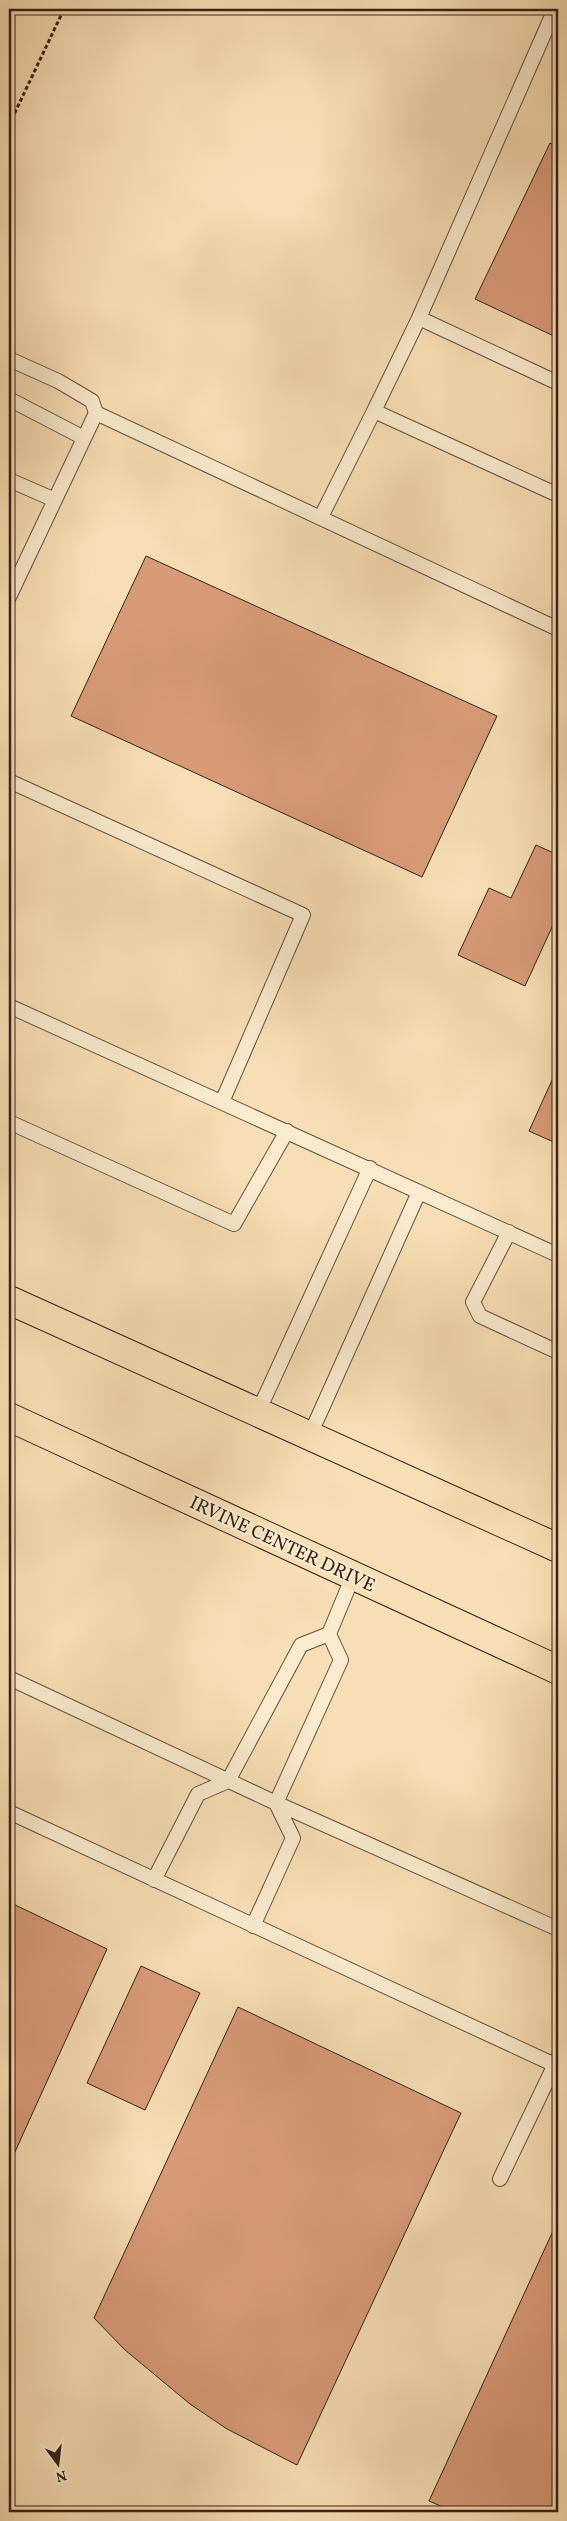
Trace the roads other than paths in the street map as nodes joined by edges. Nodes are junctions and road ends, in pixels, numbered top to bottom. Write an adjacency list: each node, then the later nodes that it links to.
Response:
1 (555, 9): 2 (lane)
2 (419, 318): 4 (lane); 6 (lane)
3 (9, 359): 7 (lane)
4 (558, 382)
5 (9, 399): 8 (lane)
6 (374, 411): 10 (lane); 12 (lane)
7 (96, 413): 8 (lane); 12 (lane)
8 (84, 438): 11 (lane)
9 (9, 480): 11 (lane)
10 (558, 496)
11 (55, 500): 13 (lane)
12 (321, 517): 14 (lane)
13 (9, 597)
14 (558, 629)
15 (9, 781): 17 (lane)
16 (9, 1006): 17 (lane)
17 (222, 1102): 19 (lane)
18 (9, 1122): 19 (lane)
19 (287, 1131): 20 (lane)
20 (370, 1168): 21 (lane); 26 (lane)
21 (419, 1192): 22 (lane); 28 (lane)
22 (509, 1232): 23 (lane); 25 (lane)
23 (558, 1255)
24 (9, 1300): 26 (main road)
25 (558, 1352)
26 (258, 1412): 28 (main road)
27 (9, 1416): 30 (main road, IRVINE CENTER DRIVE)
28 (310, 1435): 29 (main road)
29 (558, 1548)
30 (353, 1576): 31 (lane); 32 (main road, IRVINE CENTER DRIVE)
31 (329, 1634): 34 (lane); 35 (lane)
32 (558, 1670)
33 (9, 1678): 34 (lane)
34 (228, 1781): 35 (lane); 37 (lane)
35 (276, 1803): 38 (lane); 39 (lane)
36 (9, 1812): 37 (lane)
37 (154, 1880): 38 (lane)
38 (253, 1926): 40 (lane)
39 (558, 1929)
40 (557, 2062): 41 (lane)
41 (500, 2179)

